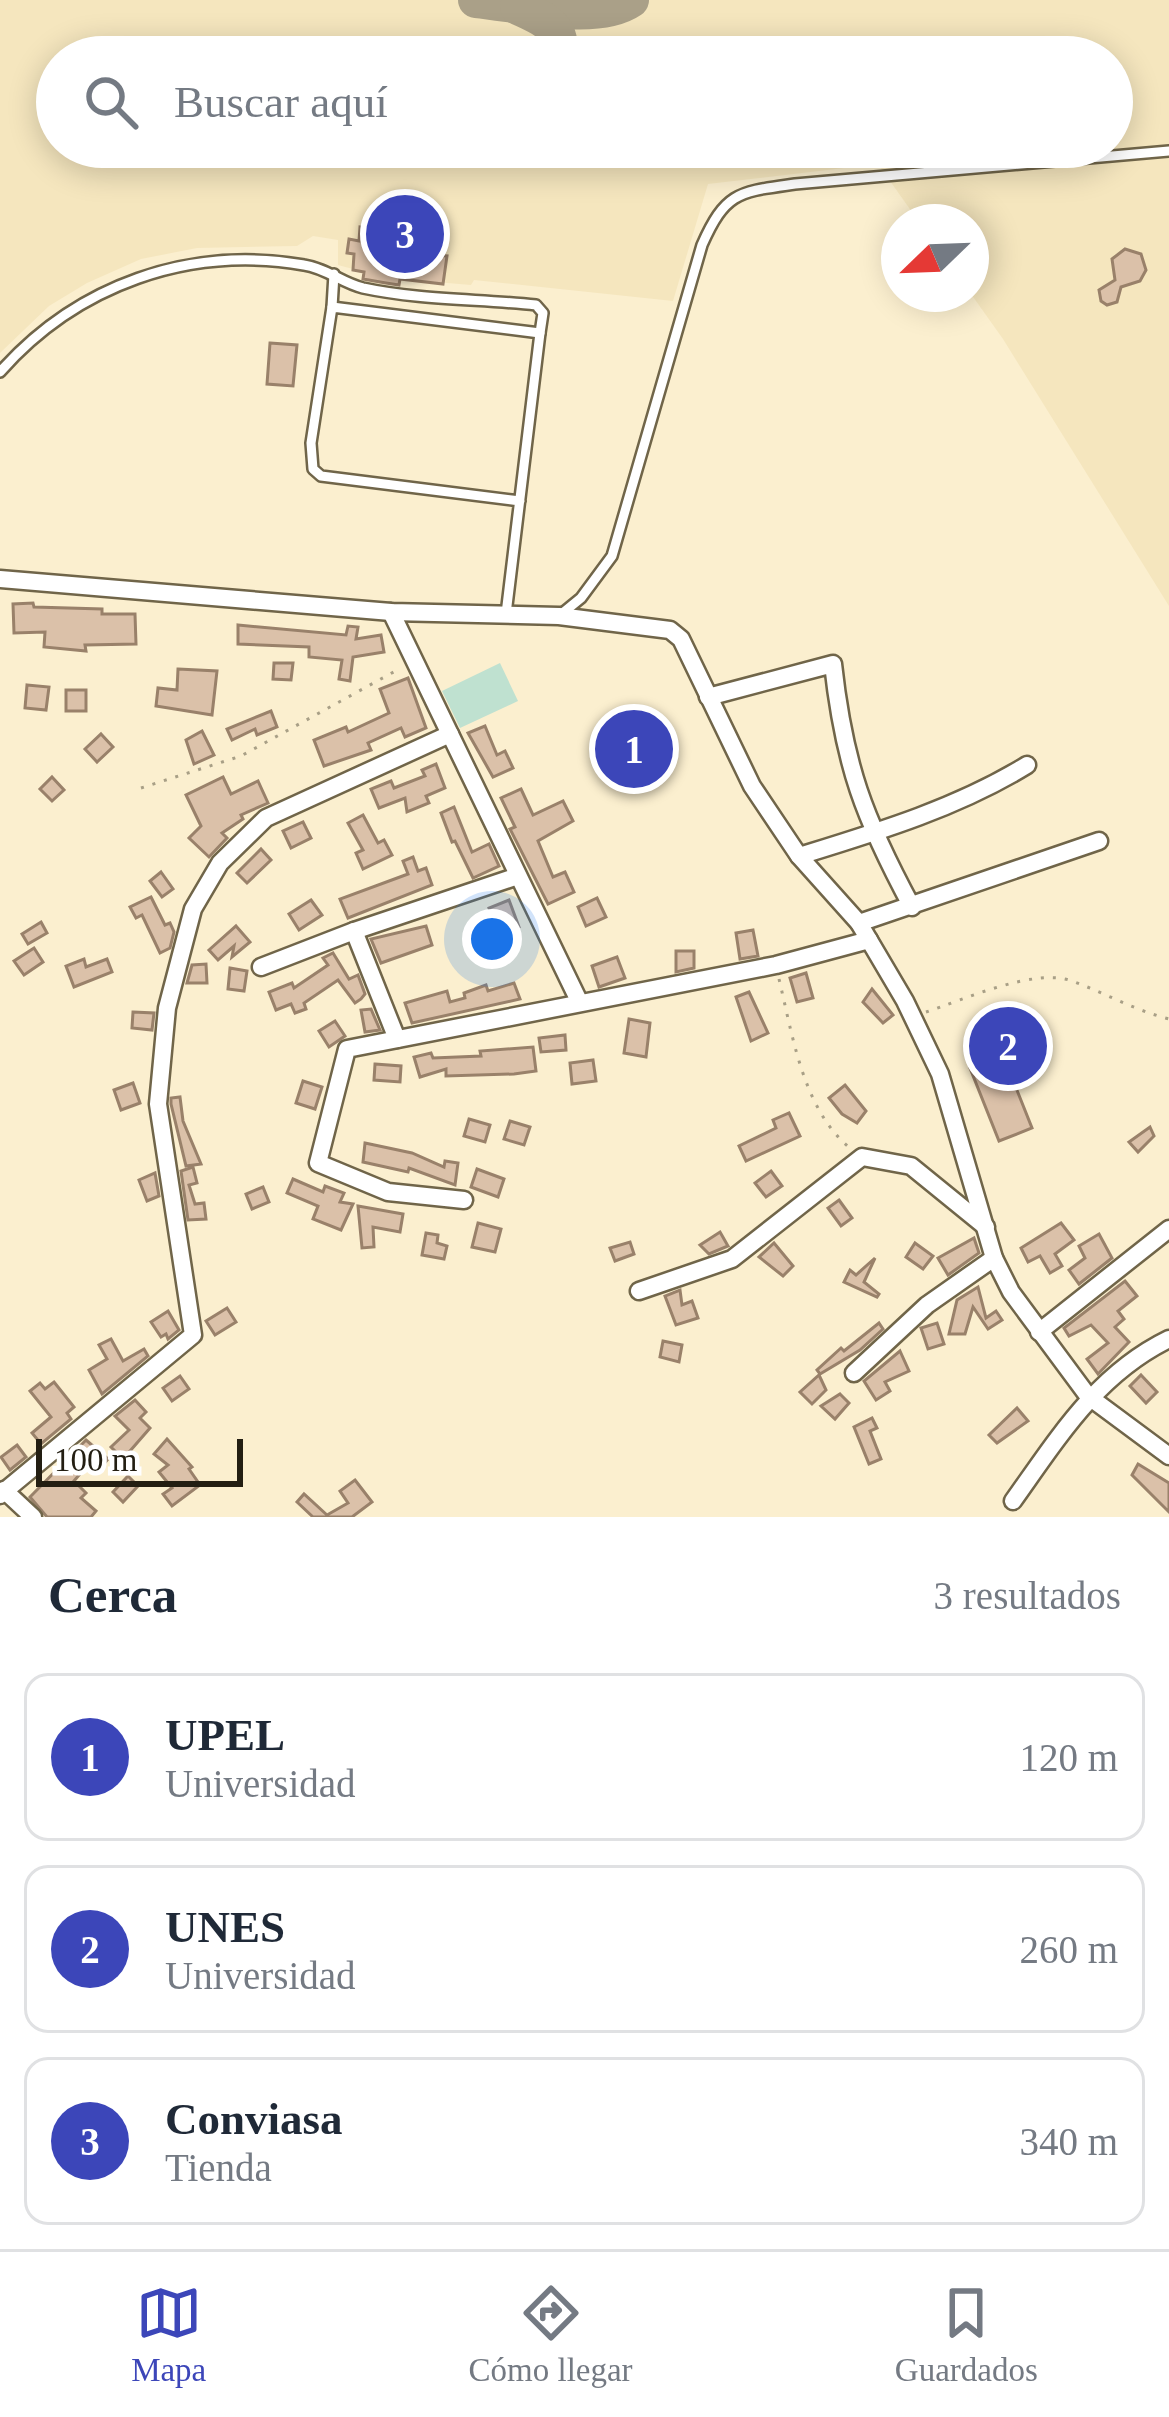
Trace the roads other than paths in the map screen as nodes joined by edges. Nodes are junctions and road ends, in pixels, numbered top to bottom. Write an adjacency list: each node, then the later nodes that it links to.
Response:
1 (1169, 152): 2 (lane)
2 (1133, 155)
3 (982, 168): 12 (lane)
4 (334, 274): 5 (lane); 6 (lane); 7 (lane)
5 (332, 307): 6 (lane); 8 (lane)
6 (540, 333): 8 (lane)
7 (0, 372)
8 (520, 501): 11 (lane)
9 (0, 579): 10 (street)
10 (391, 612): 11 (street); 14 (street)
11 (506, 614): 12 (street)
12 (559, 616): 13 (street)
13 (708, 697): 16 (street); 18 (street)
14 (450, 734): 19 (street); 37 (street)
15 (1027, 765): 16 (street)
16 (872, 834): 18 (street); 20 (street)
17 (1099, 841): 20 (street)
18 (799, 856): 21 (street)
19 (518, 876): 22 (street); 25 (street)
20 (912, 907): 21 (street)
21 (859, 923): 23 (street)
22 (354, 931): 24 (street); 26 (street)
23 (869, 940): 25 (street); 28 (street)
24 (261, 967)
25 (579, 1000): 26 (street)
26 (397, 1039): 27 (street)
27 (464, 1200)
28 (986, 1227): 30 (street); 31 (street)
29 (1169, 1228): 32 (street)
30 (994, 1258): 32 (street); 34 (street)
31 (639, 1291)
32 (1039, 1332): 35 (street)
33 (1169, 1339): 35 (street)
34 (854, 1372)
35 (1088, 1396): 36 (street); 38 (street)
36 (1169, 1456)
37 (2, 1493): 39 (street)
38 (1013, 1501)
39 (33, 1517)

